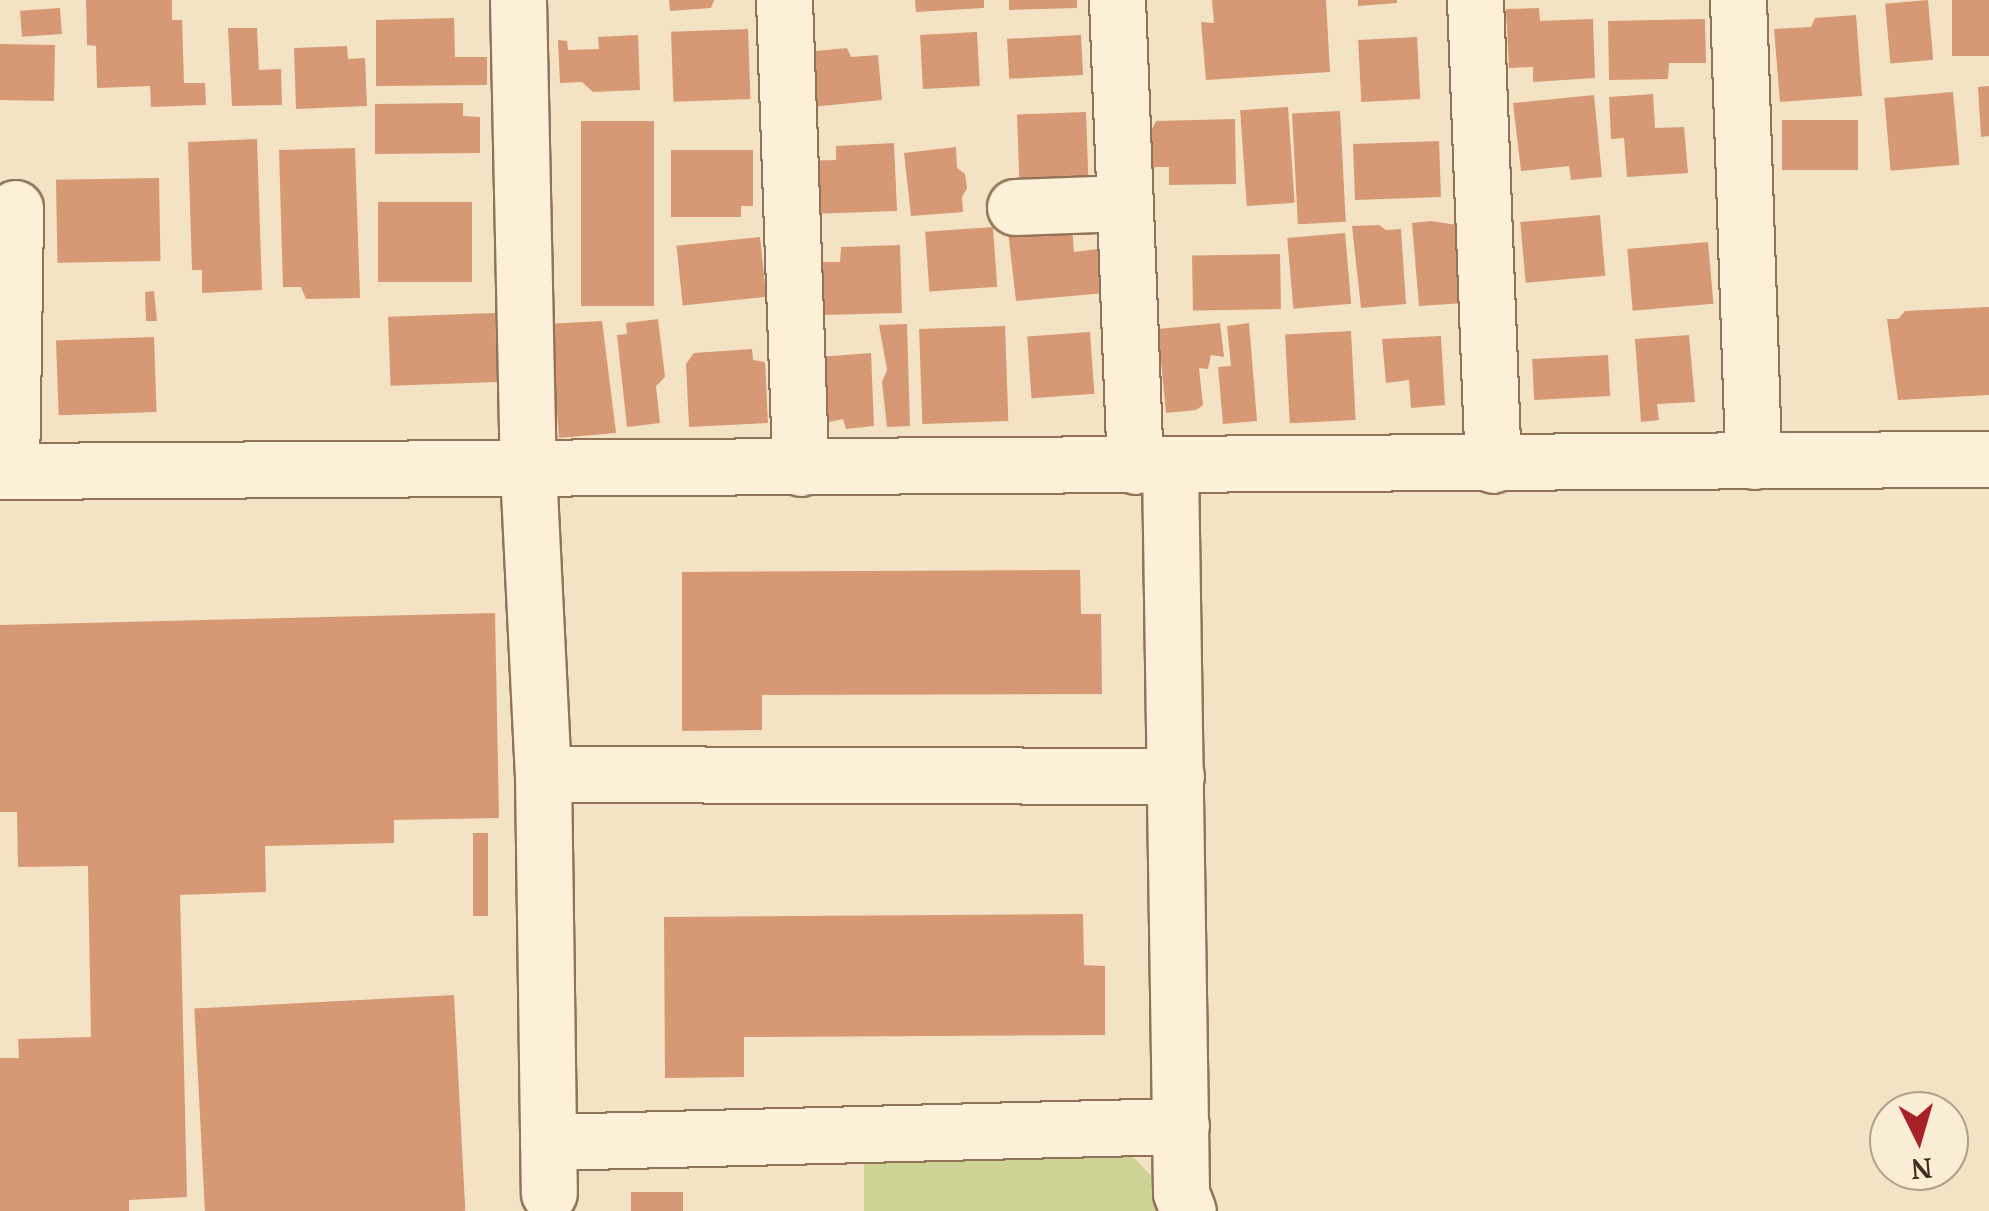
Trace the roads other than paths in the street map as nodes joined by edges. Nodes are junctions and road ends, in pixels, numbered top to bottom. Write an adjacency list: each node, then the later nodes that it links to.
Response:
1 (518, 0): 14 (street)
2 (784, 0): 13 (street)
3 (1117, 0): 6 (street)
4 (1475, 0): 11 (street)
5 (1738, 0): 10 (street)
6 (1124, 203): 7 (street); 12 (street)
7 (1015, 207)
8 (16, 208): 15 (street)
9 (1989, 459): 10 (street)
10 (1753, 461): 11 (street)
11 (1493, 465): 12 (street)
12 (1152, 466): 13 (street); 17 (street)
13 (800, 468): 14 (street)
14 (528, 470): 15 (street); 16 (street)
15 (6, 471)
16 (543, 774): 17 (street); 18 (street)
17 (1176, 776): 18 (street)
18 (1181, 1126): 19 (street)
19 (1188, 1211)

